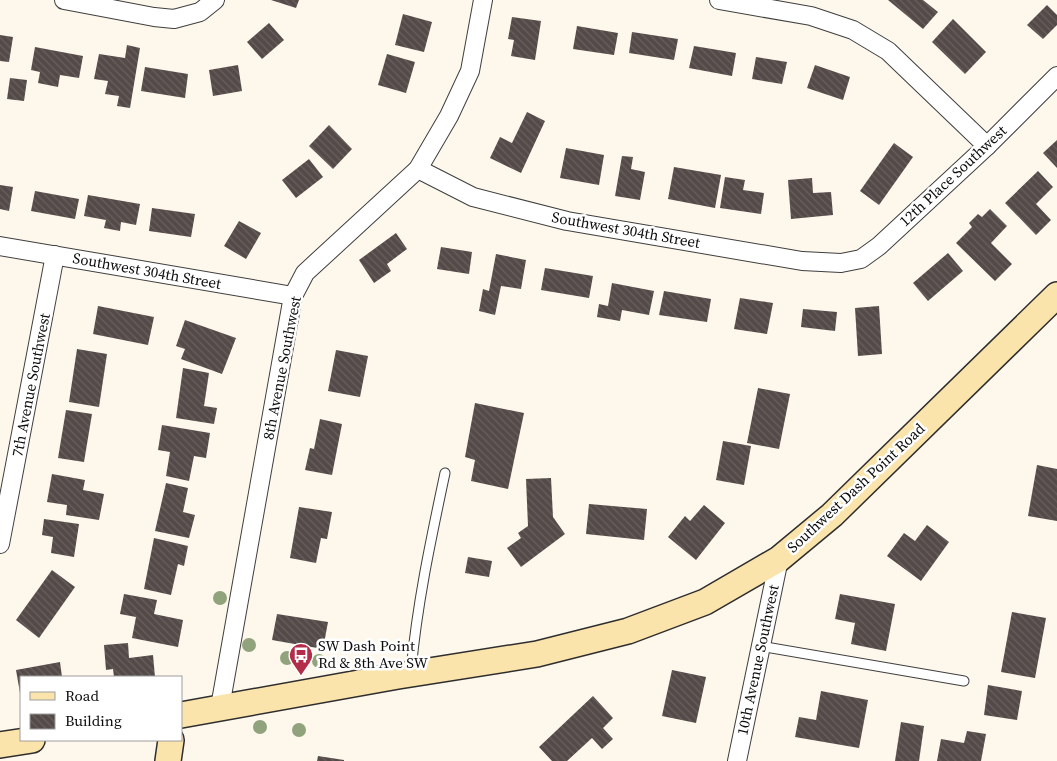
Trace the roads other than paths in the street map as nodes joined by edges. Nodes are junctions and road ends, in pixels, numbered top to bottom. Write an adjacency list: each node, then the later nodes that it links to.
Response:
1 (64, 0): 2 (street)
2 (215, 0)
3 (483, 0): 7 (street, 8th Avenue Southwest)
4 (719, 0): 6 (street)
5 (1057, 76): 6 (street, 12th Place Southwest)
6 (987, 146): 10 (street, 12th Place Southwest)
7 (418, 169): 10 (street, Southwest 304th Street); 12 (street, 8th Avenue Southwest)
8 (0, 246): 9 (street, Southwest 304th Street)
9 (55, 255): 12 (street, Southwest 304th Street); 14 (street, 7th Avenue Southwest)
10 (841, 264)
11 (1057, 295): 15 (main road, Southwest Dash Point Road)
12 (293, 296): 19 (street, 8th Avenue Southwest)
13 (445, 473): 17 (lane)
14 (0, 544)
15 (779, 559): 16 (street, 10th Avenue Southwest); 17 (main road, Southwest Dash Point Road)
16 (760, 646): 18 (lane); 25 (street, 10th Avenue Southwest)
17 (410, 674): 19 (main road, Southwest Dash Point Road)
18 (964, 681)
19 (220, 708): 20 (main road, Southwest Dash Point Road)
20 (182, 715)
21 (26, 741): 23 (main road)
22 (171, 741): 24 (main road)
23 (0, 745)
24 (168, 761)
25 (737, 761)

